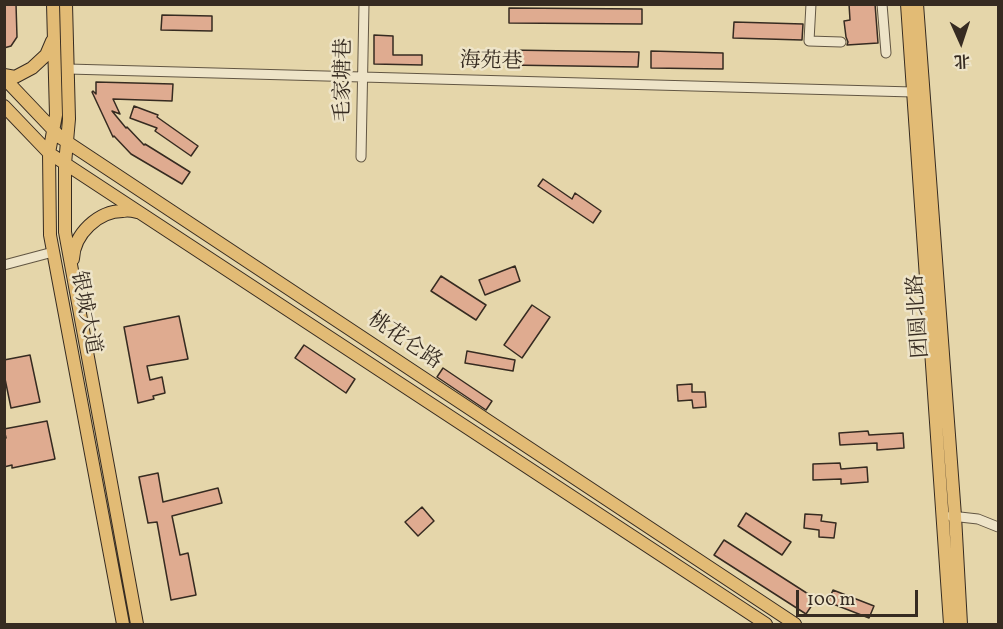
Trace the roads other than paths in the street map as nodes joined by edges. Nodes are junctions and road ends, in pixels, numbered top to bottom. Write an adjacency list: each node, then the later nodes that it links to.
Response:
1 (53, 4): 8 (main road, 银城大道)
2 (66, 4): 11 (main road, 银城大道)
3 (364, 4): 13 (street, 毛家塘巷)
4 (811, 4): 9 (street)
5 (882, 4): 10 (street)
6 (907, 4): 14 (main road, 团圆北路)
7 (917, 4): 25 (main road, 团圆北路)
8 (54, 38): 12 (main road); 16 (main road, 银城大道)
9 (841, 42)
10 (886, 53)
11 (68, 69): 13 (street, 海苑巷); 17 (main road, 银城大道)
12 (4, 77): 16 (main road, 桃花仑路)
13 (363, 78): 14 (street, 海苑巷); 19 (street, 毛家塘巷)
14 (913, 92): 25 (main road, 团圆北路)
15 (4, 106): 18 (main road, 桃花仑路)
16 (53, 130): 17 (main road, 桃花仑路); 18 (main road, 银城大道)
17 (67, 142): 20 (main road, 银城大道); 27 (main road, 桃花仑路)
18 (49, 153): 20 (main road, 桃花仑路); 22 (main road, 银城大道)
19 (361, 157)
20 (65, 164): 21 (main road, 桃花仑路); 24 (main road, 银城大道)
21 (139, 212): 24 (main road); 30 (main road, 桃花仑路)
22 (52, 252): 23 (street); 28 (main road, 银城大道)
23 (4, 265)
24 (73, 273): 29 (main road, 银城大道)
25 (949, 515): 26 (street); 31 (main road, 团圆北路); 32 (main road, 团圆北路)
26 (999, 527)
27 (790, 623)
28 (123, 624)
29 (137, 624)
30 (766, 624)
31 (950, 624)
32 (960, 624)

